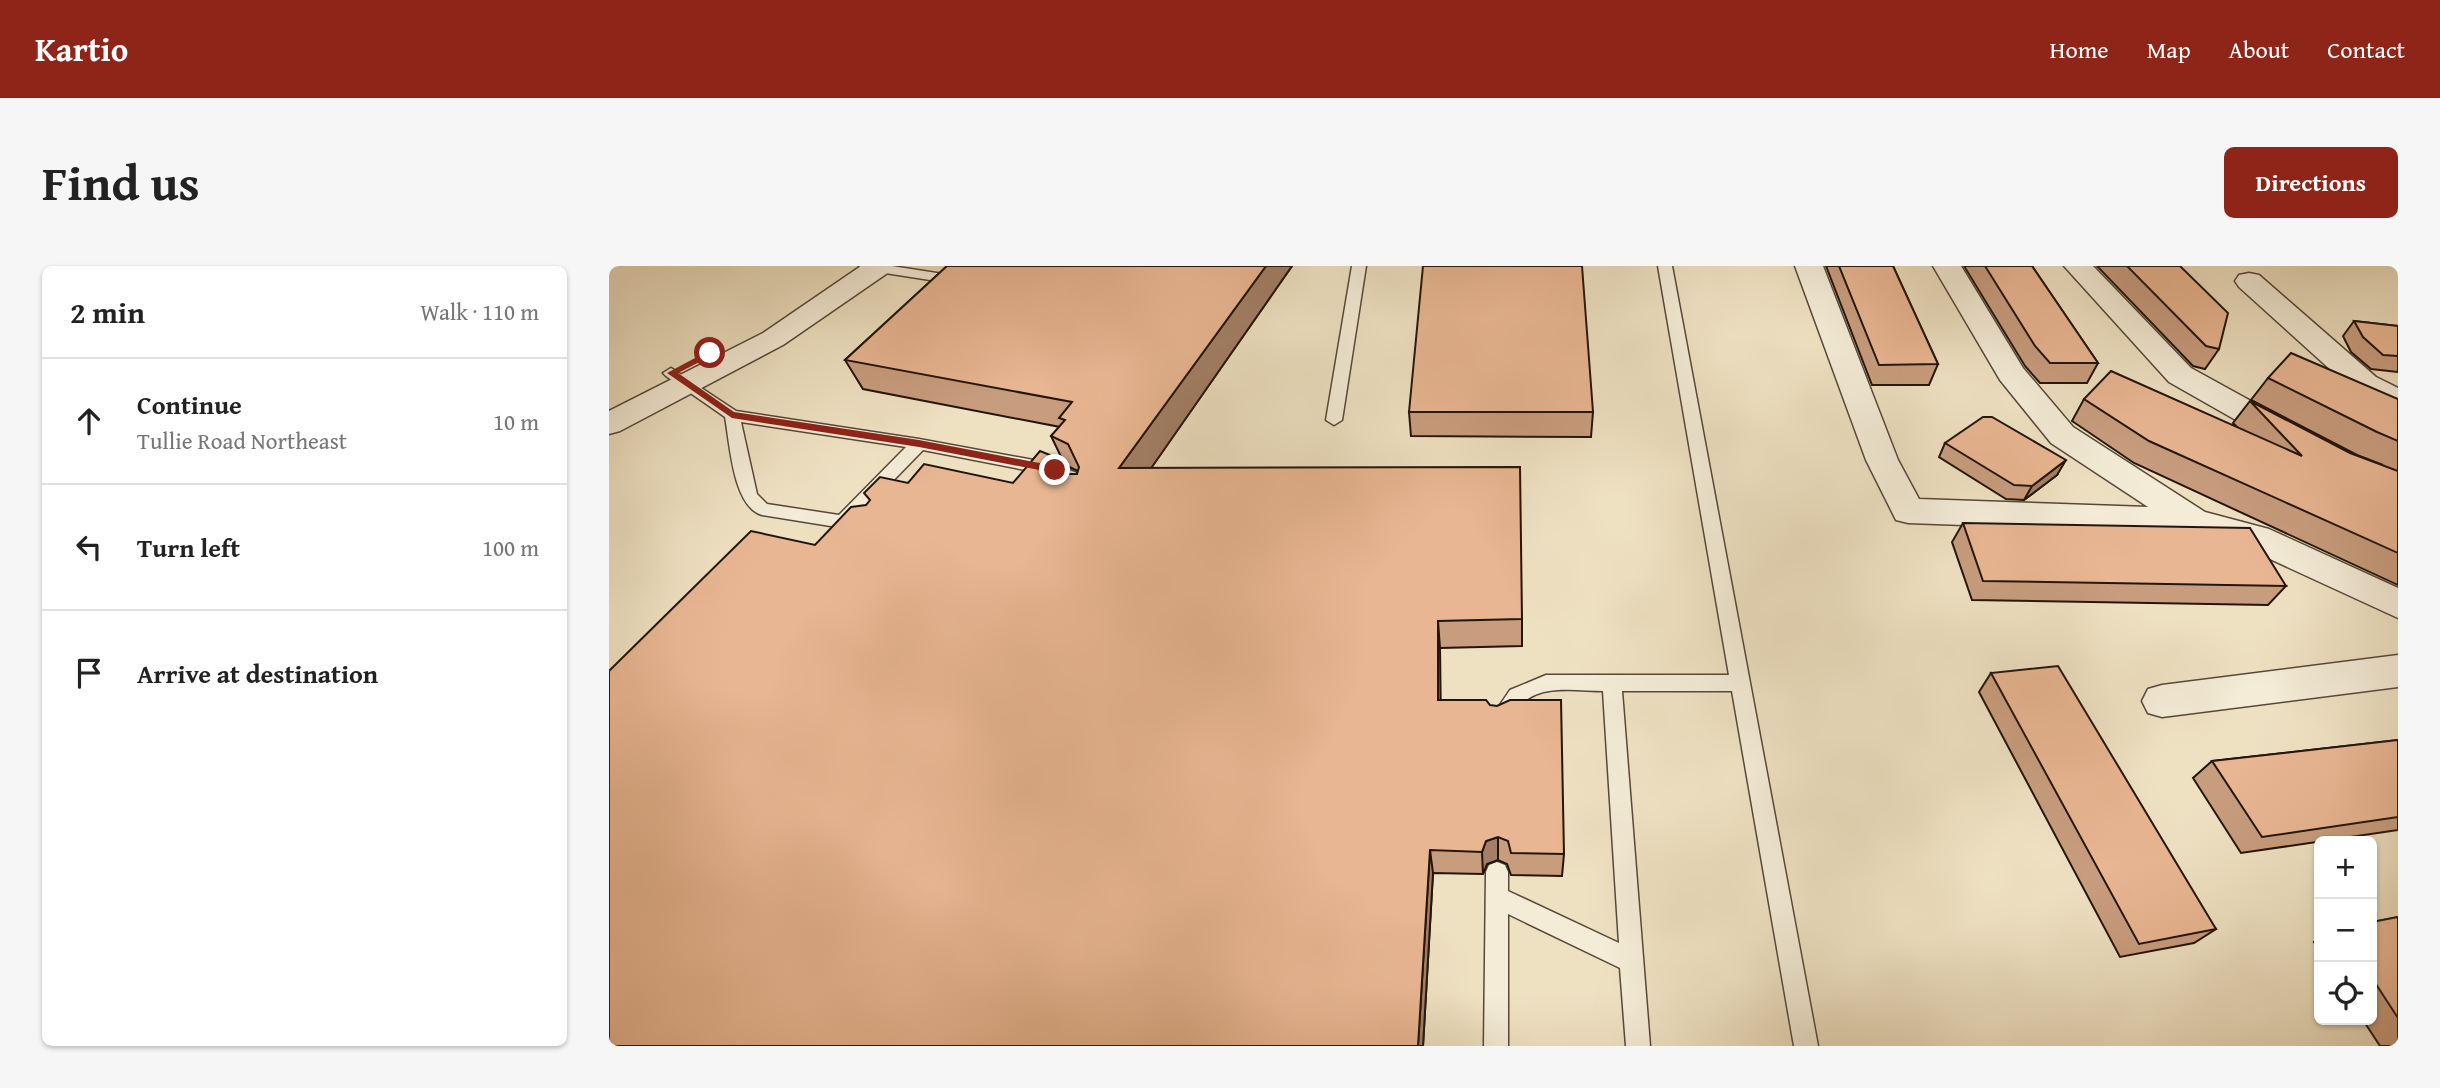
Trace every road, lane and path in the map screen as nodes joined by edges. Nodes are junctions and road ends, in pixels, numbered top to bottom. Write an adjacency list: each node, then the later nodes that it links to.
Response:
1 (845, 266): 10 (street)
2 (1359, 266): 14 (lane)
3 (1665, 266): 25 (lane)
4 (1809, 266): 19 (street)
5 (1947, 266): 19 (street)
6 (2078, 266): 17 (street)
7 (874, 267): 9 (lane); 10 (street)
8 (2249, 281): 11 (street)
9 (969, 282)
10 (680, 379): 12 (street); 13 (lane); 15 (street)
11 (2398, 401)
12 (609, 403)
13 (732, 415): 16 (lane); 20 (lane)
14 (1334, 420)
15 (609, 424)
16 (919, 444): 18 (lane); 20 (lane)
17 (2320, 452)
18 (1082, 497)
19 (2195, 521): 22 (street)
20 (843, 522): 21 (lane)
21 (867, 526)
22 (2398, 604)
23 (2398, 671): 26 (street)
24 (1612, 683): 25 (lane); 27 (lane); 30 (lane)
25 (1742, 683): 33 (lane)
26 (2162, 701)
27 (1498, 722)
28 (1497, 872): 29 (lane)
29 (1497, 897): 30 (lane); 31 (lane)
30 (1632, 961): 32 (lane)
31 (1496, 1046)
32 (1638, 1046)
33 (1806, 1046)

